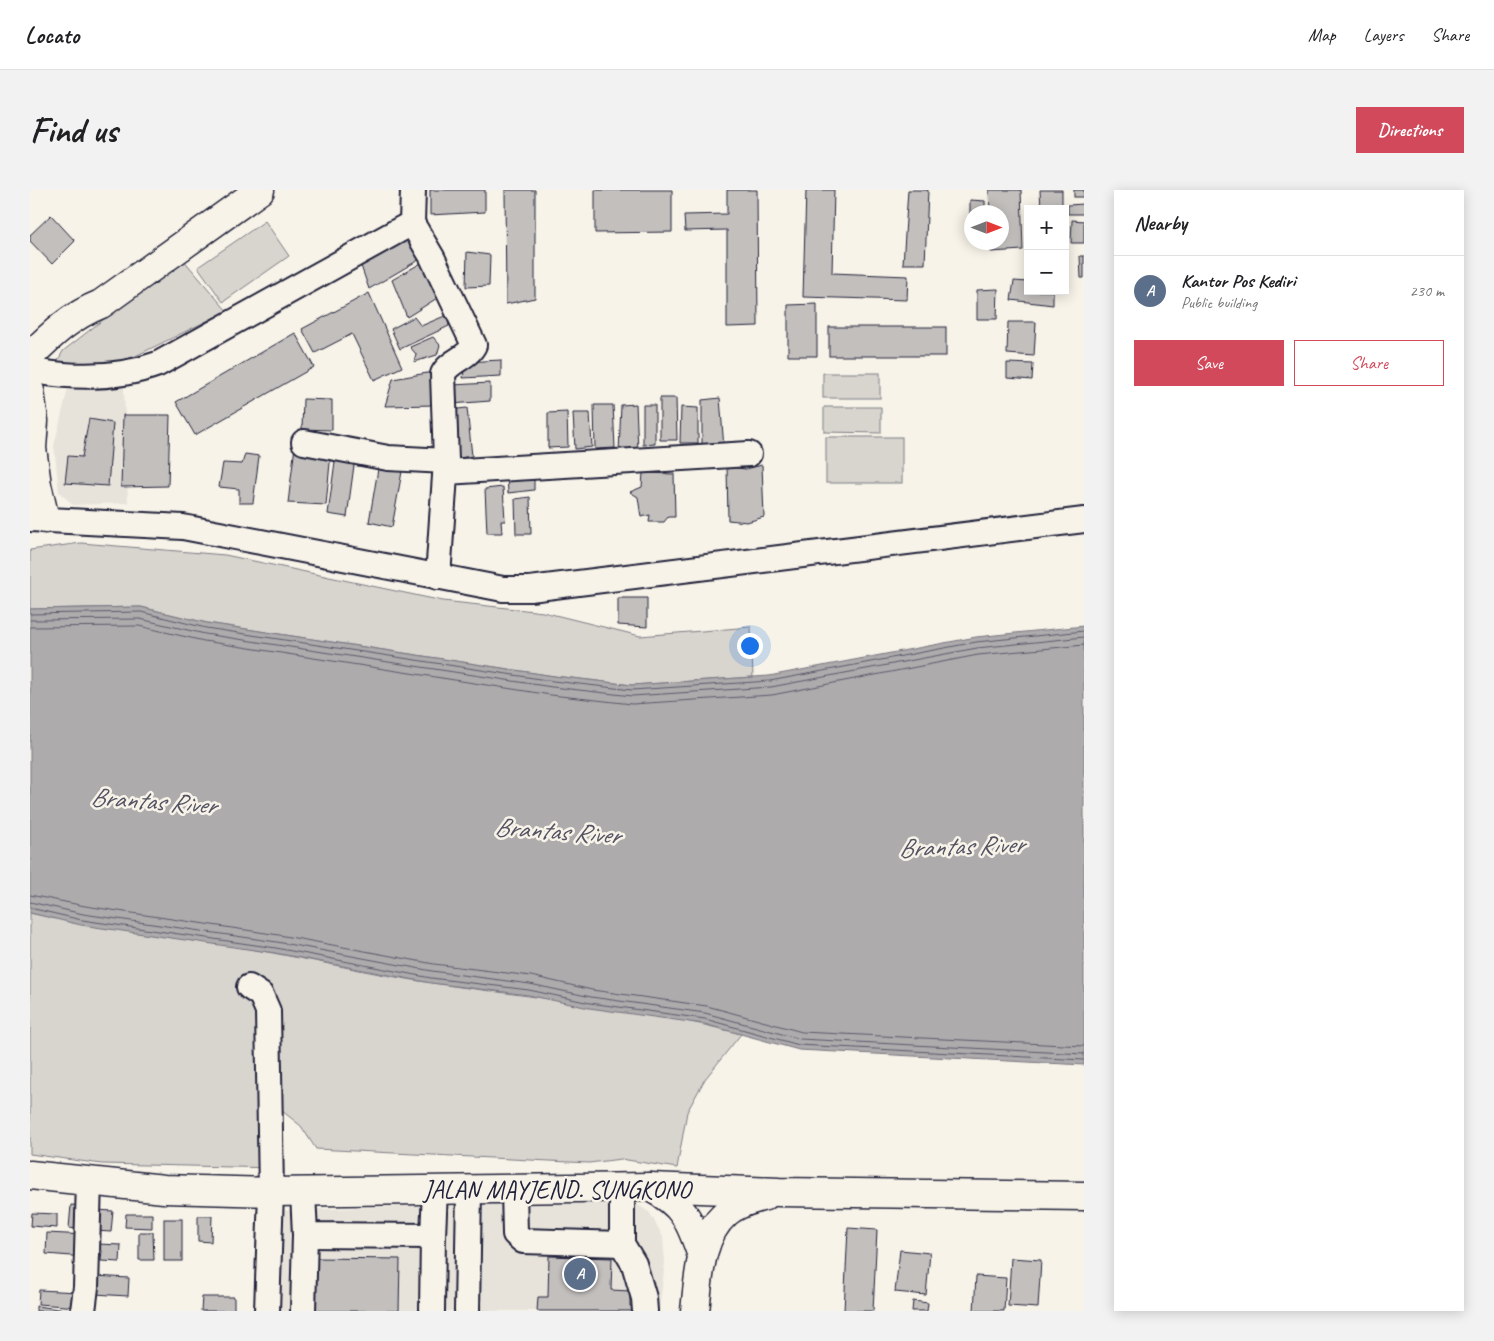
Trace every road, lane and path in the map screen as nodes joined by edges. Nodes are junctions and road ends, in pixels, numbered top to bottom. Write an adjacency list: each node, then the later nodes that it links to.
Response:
1 (260, 190): 4 (main road)
2 (413, 190): 3 (street)
3 (412, 223): 4 (street); 7 (street)
4 (32, 378): 8 (main road)
5 (304, 442): 7 (street)
6 (748, 454): 7 (street)
7 (446, 466): 10 (street)
8 (38, 519): 10 (street)
9 (1084, 520): 10 (street)
10 (438, 578)
11 (249, 987): 19 (street)
12 (30, 1175): 13 (main road, JALAN MAYJEND. SUNGKONO)
13 (90, 1181): 19 (main road, JALAN MAYJEND. SUNGKONO); 27 (street)
14 (622, 1187): 15 (main road, JALAN MAYJEND. SUNGKONO); 16 (main road, JALAN MAYJEND. SUNGKONO); 25 (street)
15 (650, 1187): 21 (main road, JALAN MAYJEND. SUNGKONO); 26 (main road)
16 (514, 1189): 18 (main road, JALAN MAYJEND. SUNGKONO); 25 (street)
17 (435, 1190): 18 (main road, JALAN MAYJEND. SUNGKONO); 20 (main road, JALAN MAYJEND. SUNGKONO); 24 (street)
18 (469, 1190): 31 (street)
19 (272, 1192): 20 (main road, JALAN MAYJEND. SUNGKONO); 28 (street)
20 (304, 1192): 23 (street)
21 (779, 1192): 22 (main road, JALAN MAYJEND. SUNGKONO); 26 (main road)
22 (1084, 1196)
23 (305, 1235): 24 (street); 29 (street)
24 (433, 1236): 30 (street)
25 (622, 1244): 32 (street)
26 (702, 1256): 33 (main road)
27 (83, 1311)
28 (267, 1311)
29 (303, 1311)
30 (432, 1311)
31 (466, 1311)
32 (645, 1311)
33 (695, 1311)

